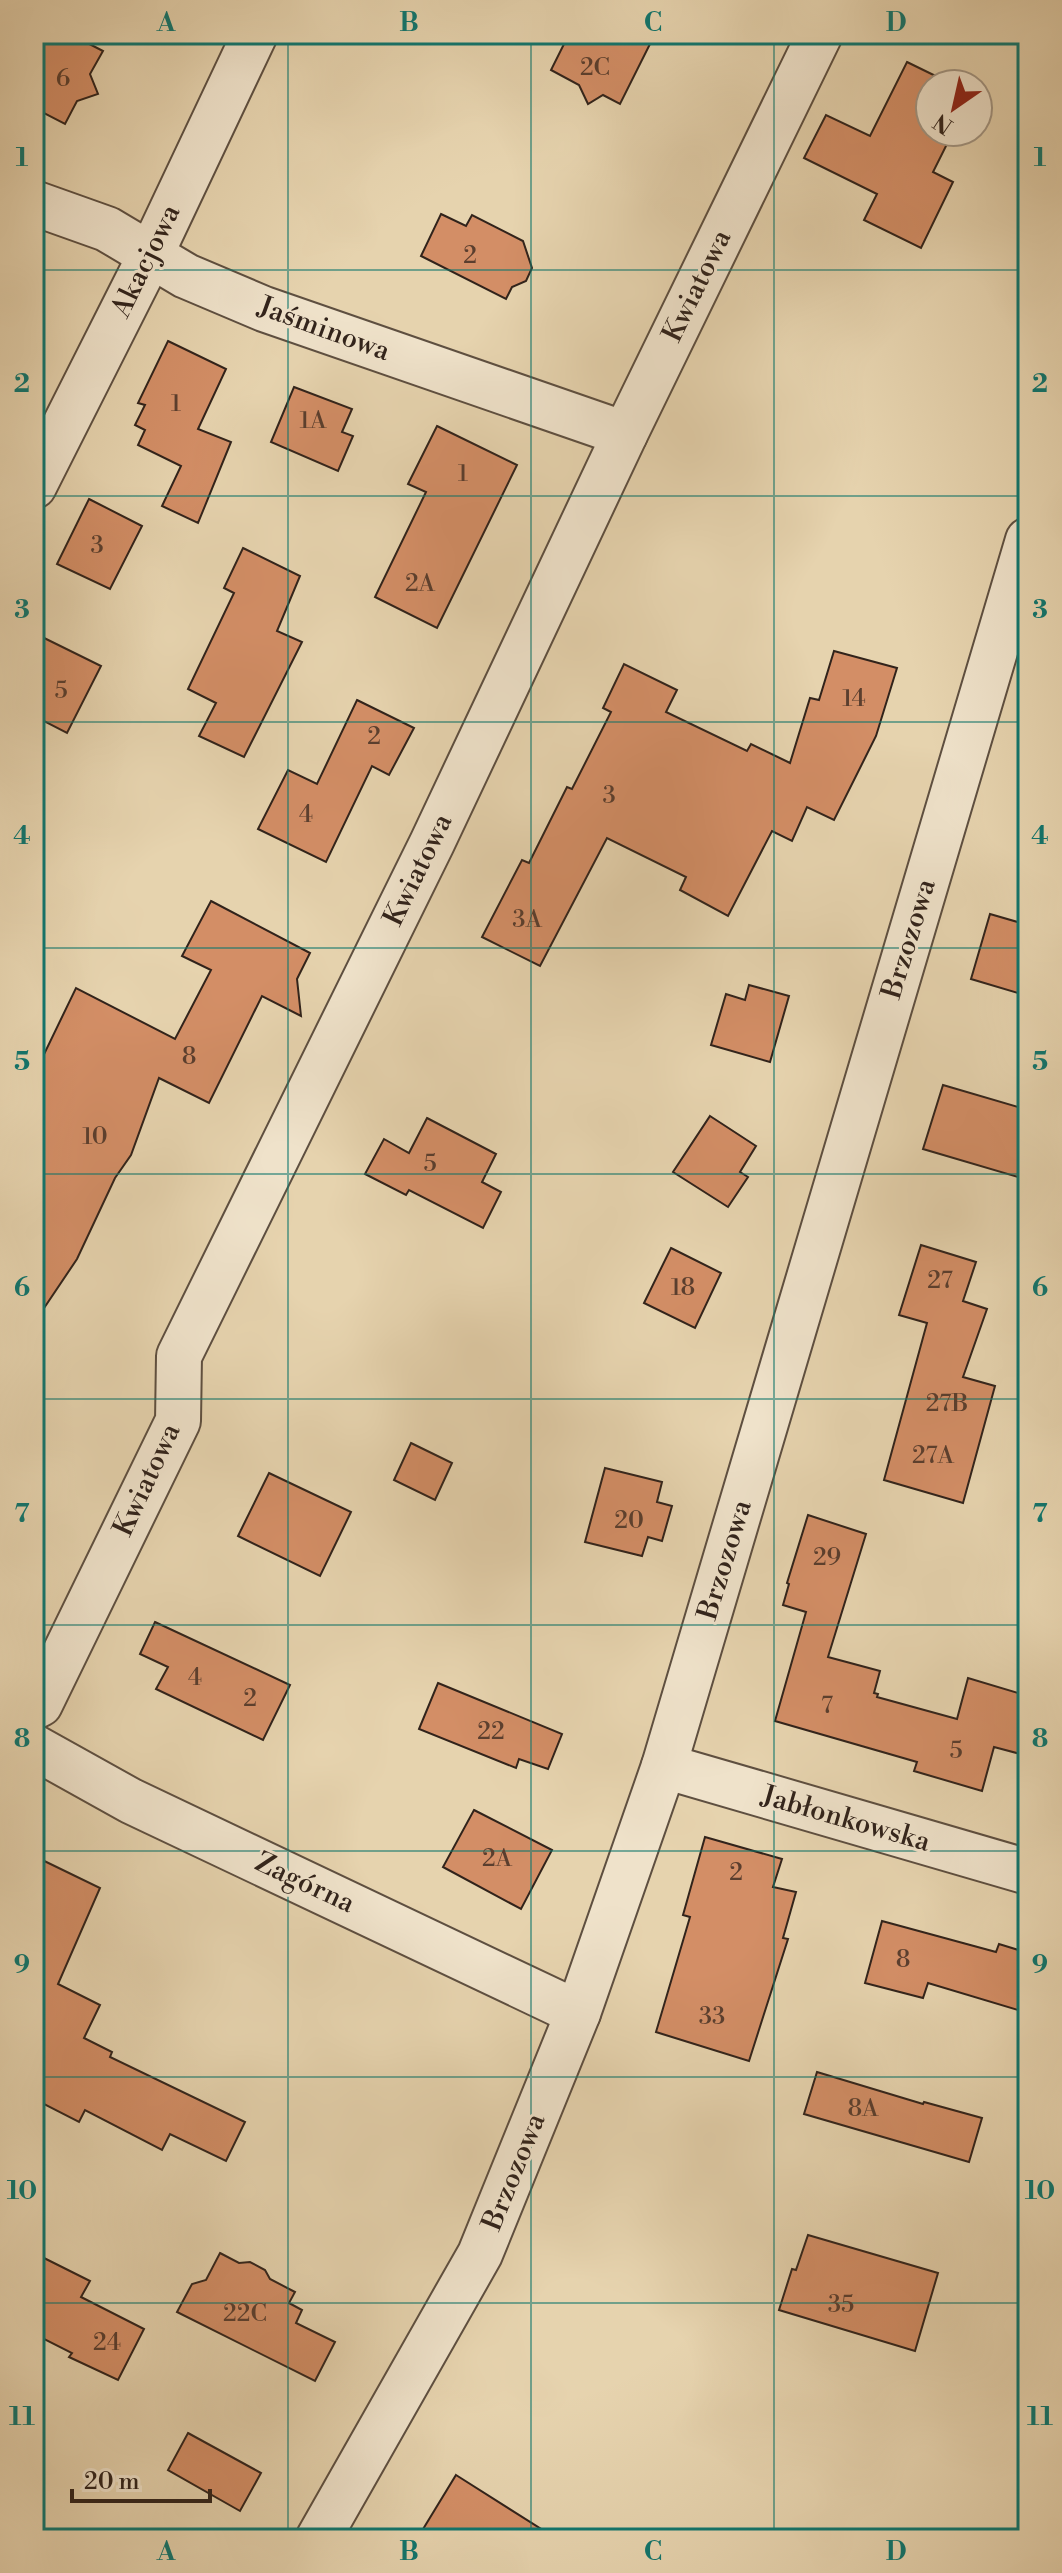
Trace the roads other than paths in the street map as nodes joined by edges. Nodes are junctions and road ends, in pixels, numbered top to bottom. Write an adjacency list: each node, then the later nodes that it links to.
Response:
1 (255, 34): 4 (street, Akacjowa)
2 (820, 34): 5 (street, Kwiatowa)
3 (34, 203): 4 (street, Jaśminowa)
4 (151, 254): 5 (street, Jaśminowa); 6 (street, Akacjowa)
5 (625, 434): 8 (street, Kwiatowa)
6 (34, 486)
7 (1028, 540): 10 (street, Brzozowa)
8 (34, 1707)
9 (34, 1747): 12 (street, Zagórna)
10 (664, 1766): 11 (street, Jabłonkowska); 12 (street, Brzozowa)
11 (1028, 1872)
12 (578, 2013): 13 (street, Brzozowa)
13 (318, 2539)

